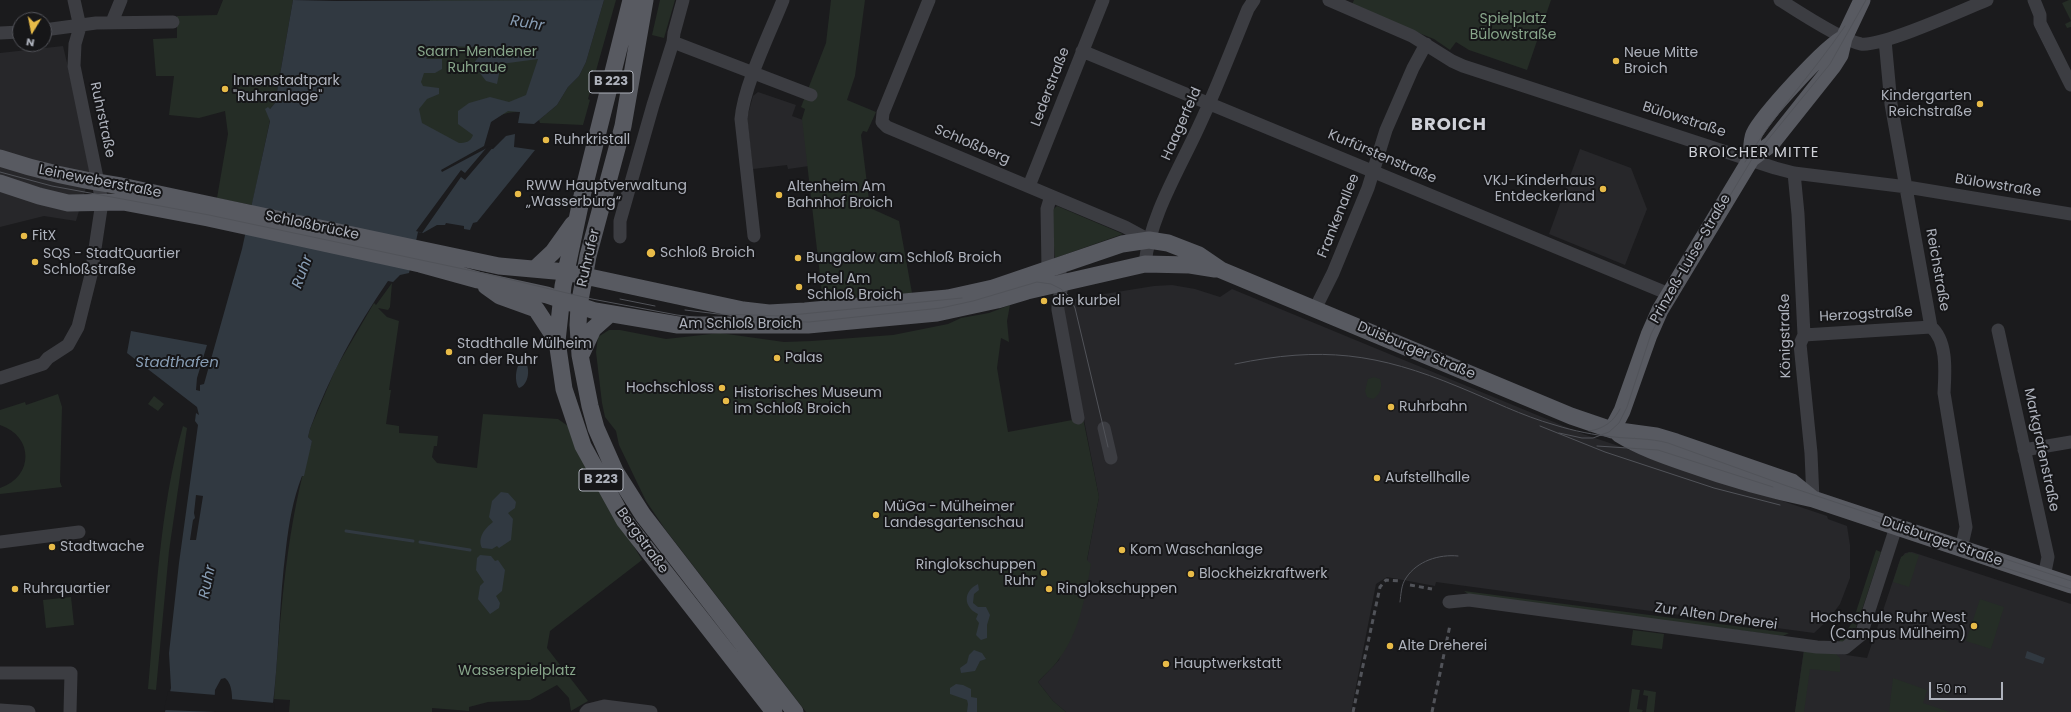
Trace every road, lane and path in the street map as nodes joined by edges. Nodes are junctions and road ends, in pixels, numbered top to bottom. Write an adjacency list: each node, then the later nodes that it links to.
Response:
1 (74, 0): 17 (street, Ruhrstraße)
2 (120, 0): 15 (street)
3 (631, 0): 42 (main road, Ruhrufer / B 223)
4 (645, 0): 52 (main road, Ruhrufer / B 223)
5 (684, 0): 23 (street)
6 (783, 0): 26 (street)
7 (929, 0): 36 (street, Schloßberg)
8 (1102, 0): 25 (street, Lederstraße)
9 (1254, 0): 29 (street, Haagerfeld)
10 (1329, 0): 24 (street, Bülowstraße)
11 (1780, 0): 21 (street)
12 (1862, 0): 21 (main road, Prinzeß-Luise-Straße)
13 (1987, 0): 22 (street)
14 (2034, 0): 27 (street)
15 (112, 22): 16 (street); 17 (street)
16 (174, 22)
17 (80, 26): 18 (street); 35 (street, Ruhrstraße)
18 (52, 29)
19 (12, 32): 20 (street)
20 (0, 33)
21 (1844, 38): 22 (street); 31 (main road, Prinzeß-Luise-Straße)
22 (1885, 40): 37 (street, Reichstraße)
23 (673, 42): 26 (street); 44 (street)
24 (1426, 44): 31 (street, Bülowstraße); 32 (street, Frankenallee)
25 (1082, 51): 29 (street, Kurfürstenstraße); 36 (street, Lederstraße)
26 (754, 72): 28 (street); 43 (street)
27 (2070, 80)
28 (811, 95)
29 (1210, 103): 32 (street, Kurfürstenstraße); 45 (street, Haagerfeld)
30 (0, 158): 35 (main road, Leineweberstraße)
31 (1751, 159): 33 (street, Bülowstraße); 55 (main road, Prinzeß-Luise-Straße)
32 (1374, 171): 55 (street, Kurfürstenstraße); 58 (street, Frankenallee)
33 (1794, 173): 37 (street, Bülowstraße); 62 (street, Königstraße)
34 (0, 183): 39 (main road, Leineweberstraße)
35 (98, 183): 39 (street, Ruhrstraße); 40 (main road, Leineweberstraße)
36 (1029, 186): 38 (street, Schloßberg)
37 (1907, 187): 41 (street, Bülowstraße); 60 (street, Reichstraße)
38 (1052, 196): 45 (street, Schloßberg); 48 (street)
39 (102, 202): 40 (main road, Leineweberstraße); 65 (street, Ruhrstraße)
40 (207, 209): 46 (main road, Schloßbrücke)
41 (2071, 214)
42 (577, 216): 49 (main road); 51 (main road, Ruhrufer / B 223)
43 (754, 236)
44 (620, 237)
45 (1149, 240): 47 (street, Haagerfeld); 48 (main road, Am Schloß Broich); 50 (main road, Duisburger Straße)
46 (422, 257): 49 (main road, Am Schloß Broich); 53 (main road, Am Schloß Broich)
47 (1145, 264): 50 (main road, Duisburger Straße); 54 (main road, Am Schloß Broich)
48 (1054, 267): 52 (main road, Am Schloß Broich); 54 (street)
49 (536, 268): 51 (main road, Am Schloß Broich)
50 (1221, 270): 58 (main road, Duisburger Straße)
51 (566, 272): 52 (main road, Am Schloß Broich); 56 (main road, Ruhrufer / B 223)
52 (584, 276): 57 (main road, Ruhrufer / B 223)
53 (480, 280): 56 (main road, Am Schloß Broich); 63 (main road)
54 (1063, 283): 59 (main road, Am Schloß Broich); 68 (street)
55 (1669, 294): 70 (main road, Prinzeß-Luise-Straße)
56 (561, 299): 57 (main road, Am Schloß Broich); 63 (main road, Bergstraße / B 223)
57 (579, 306): 59 (main road, Am Schloß Broich); 64 (main road, Bergstraße / B 223)
58 (1315, 309): 70 (main road, Duisburger Straße)
59 (610, 314): 64 (main road)
60 (1931, 327): 62 (street, Herzogstraße); 78 (street, Reichstraße)
61 (1998, 330): 72 (street, Markgrafenstraße)
62 (1804, 335): 74 (street, Königstraße)
63 (558, 341): 85 (main road, Bergstraße / B 223)
64 (580, 355): 85 (main road, Bergstraße / B 223)
65 (48, 358): 66 (street); 67 (street)
66 (0, 369)
67 (0, 378)
68 (1078, 418)
69 (1104, 428): 73 (street)
70 (1612, 430): 74 (main road, Duisburger Straße)
71 (2071, 442): 72 (street)
72 (2024, 450): 79 (street, Markgrafenstraße)
73 (1111, 458)
74 (1813, 499): 75 (main road, Duisburger Straße)
75 (1896, 527): 78 (main road, Duisburger Straße); 81 (street, Zur Alten Dreherei)
76 (79, 532): 77 (street)
77 (0, 542)
78 (1961, 549): 79 (main road, Duisburger Straße)
79 (2044, 577): 80 (main road, Duisburger Straße)
80 (2071, 585)
81 (1450, 602)
82 (0, 672): 83 (street)
83 (67, 673): 87 (street); 88 (street)
84 (0, 710): 86 (street)
85 (783, 710)
86 (29, 712)
87 (61, 712)
88 (70, 712)
89 (586, 712): 90 (street)
90 (651, 712)

